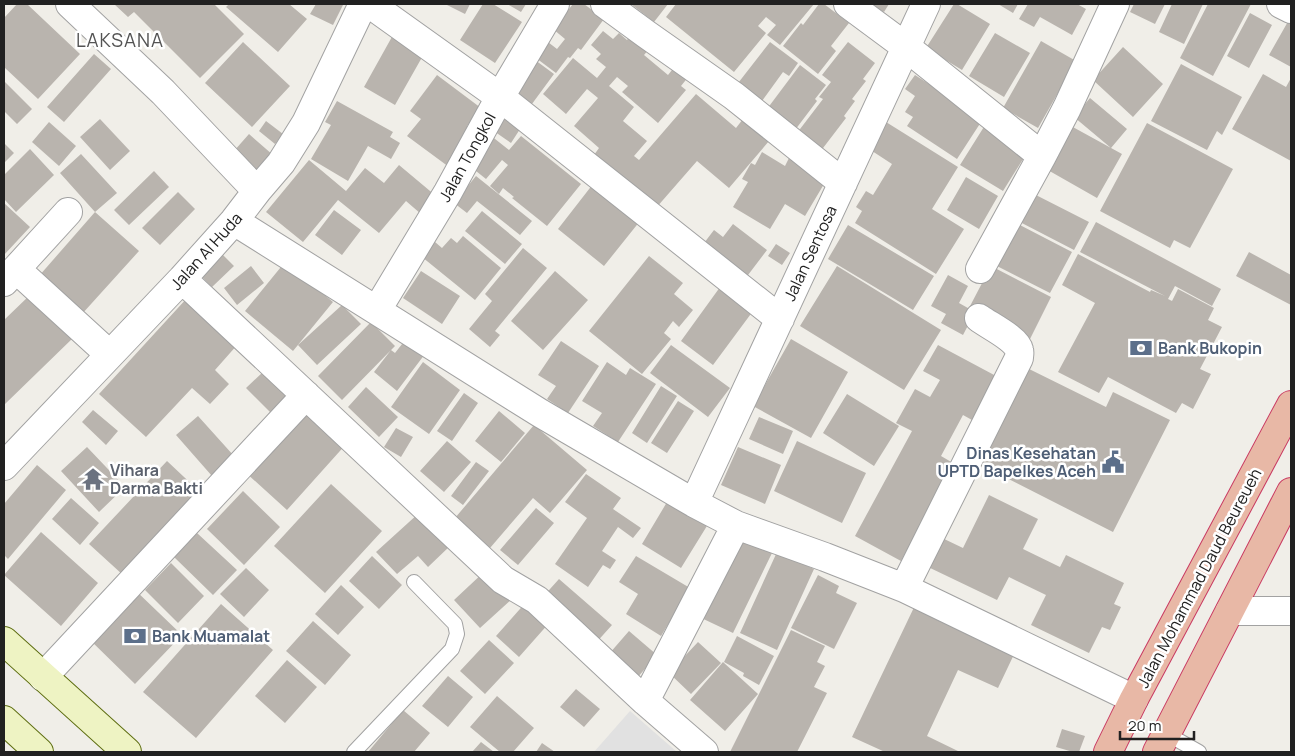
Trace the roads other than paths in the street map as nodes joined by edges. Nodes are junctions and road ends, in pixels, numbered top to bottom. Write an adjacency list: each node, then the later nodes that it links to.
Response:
1 (70, 4): 15 (street)
2 (363, 4): 15 (street, Jalan Al Huda)
3 (370, 4): 12 (street)
4 (555, 4): 12 (street, Jalan Tongkol)
5 (605, 4): 14 (street)
6 (848, 4): 11 (street)
7 (926, 4): 11 (street, Jalan Sentosa)
8 (1115, 4): 13 (street)
9 (1281, 4): 10 (street)
10 (1291, 9)
11 (906, 47): 13 (street); 14 (street, Jalan Sentosa)
12 (500, 97): 21 (street, Jalan Tongkol); 23 (street)
13 (1042, 156): 18 (street)
14 (843, 183): 23 (street, Jalan Sentosa)
15 (257, 191): 17 (street, Jalan Al Huda)
16 (68, 212): 19 (street)
17 (234, 222): 20 (street, Jalan Al Huda); 21 (street)
18 (980, 269)
19 (10, 275): 24 (street)
20 (182, 279): 24 (street, Jalan Al Huda); 25 (street)
21 (377, 310): 29 (street)
22 (979, 318): 32 (street)
23 (780, 320): 29 (street, Jalan Sentosa)
24 (110, 354): 27 (street, Jalan Al Huda)
25 (306, 395): 36 (street); 38 (street)
26 (1291, 406): 37 (highway, Jalan Mohammad Daud Beureueh)
27 (4, 466)
28 (1291, 492): 33 (highway)
29 (694, 503): 30 (street)
30 (736, 525): 32 (street); 38 (street)
31 (414, 582): 43 (lane)
32 (904, 588): 37 (street)
33 (1230, 611): 34 (street); 40 (highway)
34 (1291, 611)
35 (4, 641): 36 (main road)
36 (43, 677): 42 (main road)
37 (1134, 699): 45 (highway, Jalan Mohammad Daud Beureueh)
38 (645, 701): 44 (street)
39 (4, 720): 41 (main road)
40 (1162, 743): 46 (lane)
41 (39, 752)
42 (128, 752)
43 (354, 752)
44 (704, 752)
45 (1108, 752)
46 (1199, 752)

